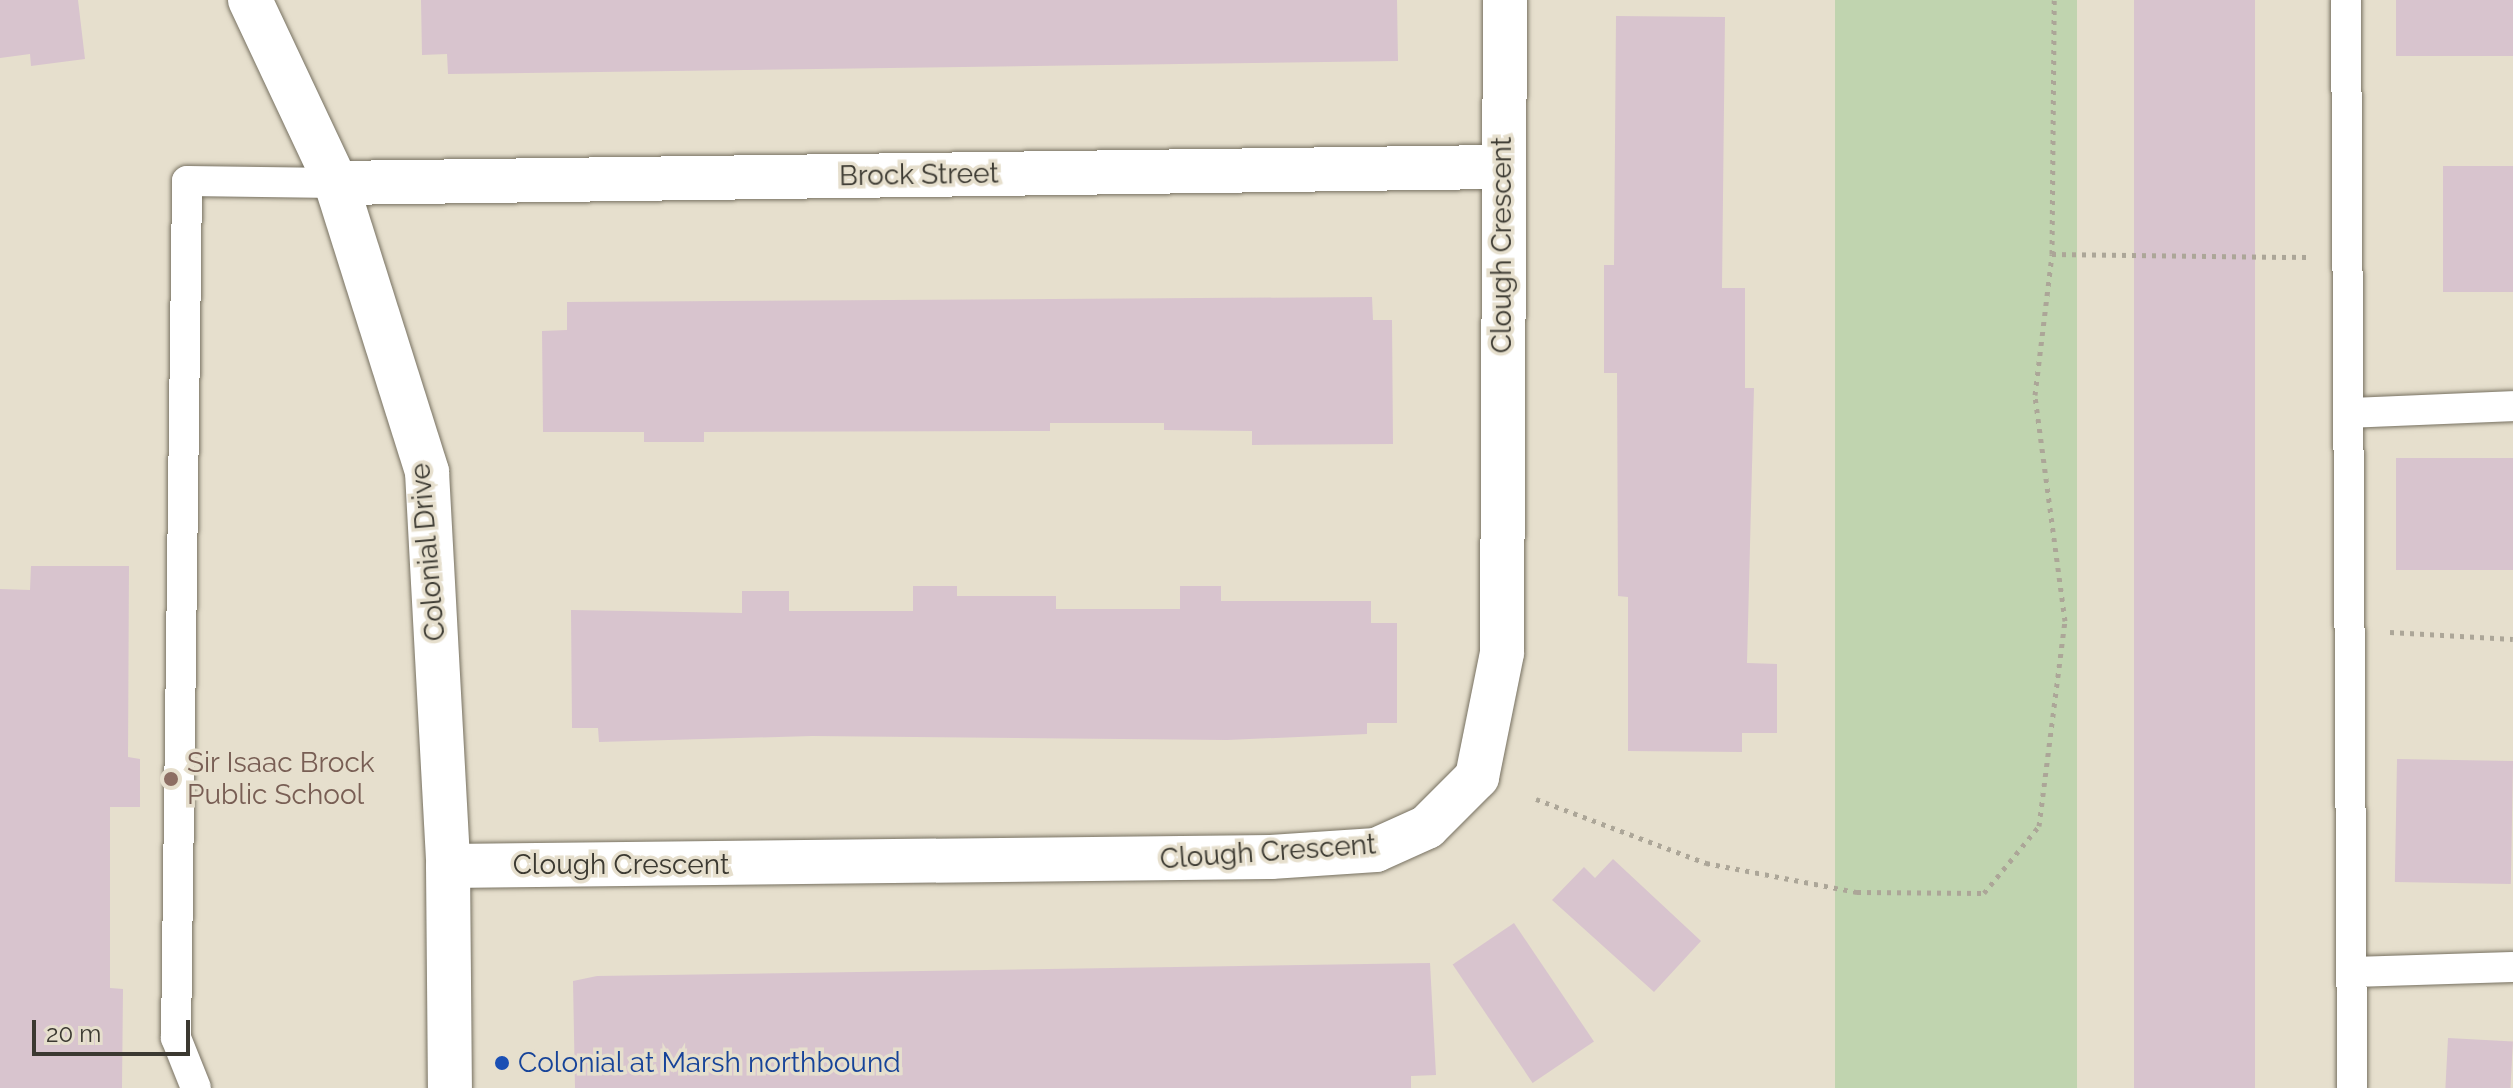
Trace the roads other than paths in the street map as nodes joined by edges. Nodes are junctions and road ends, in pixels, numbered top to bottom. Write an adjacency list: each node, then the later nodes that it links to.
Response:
1 (250, 0): 5 (street, Colonial Drive)
2 (1505, 0): 4 (street, Clough Crescent)
3 (2346, 0): 7 (lane)
4 (1502, 167): 5 (street, Brock Street); 8 (street, Clough Crescent)
5 (336, 183): 8 (street, Colonial Drive); 11 (lane)
6 (2513, 406): 7 (lane)
7 (2349, 413): 10 (lane)
8 (448, 866): 12 (street, Colonial Drive)
9 (2513, 967): 10 (lane)
10 (2352, 972): 13 (lane)
11 (196, 1088)
12 (450, 1088)
13 (2352, 1088)

